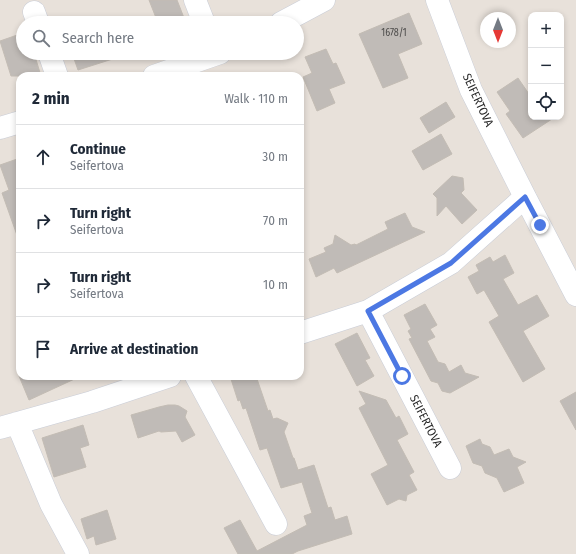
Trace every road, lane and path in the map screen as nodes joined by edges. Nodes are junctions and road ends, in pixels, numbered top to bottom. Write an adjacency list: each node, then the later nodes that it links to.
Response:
1 (195, 0): 4 (street)
2 (324, 0): 5 (street)
3 (437, 0): 12 (street, SEIFERTOVA)
4 (201, 16)
5 (294, 16)
6 (51, 60): 8 (street)
7 (200, 60): 9 (street)
8 (56, 72)
9 (165, 72)
10 (16, 123): 11 (street)
11 (0, 128)
12 (525, 197): 13 (street, SEIFERTOVA); 14 (street)
13 (576, 295)
14 (368, 311): 15 (street); 19 (street, SEIFERTOVA)
15 (304, 332)
16 (158, 380): 18 (street)
17 (198, 380): 20 (street)
18 (8, 425): 21 (street)
19 (450, 468)
20 (276, 524)
21 (78, 554)

